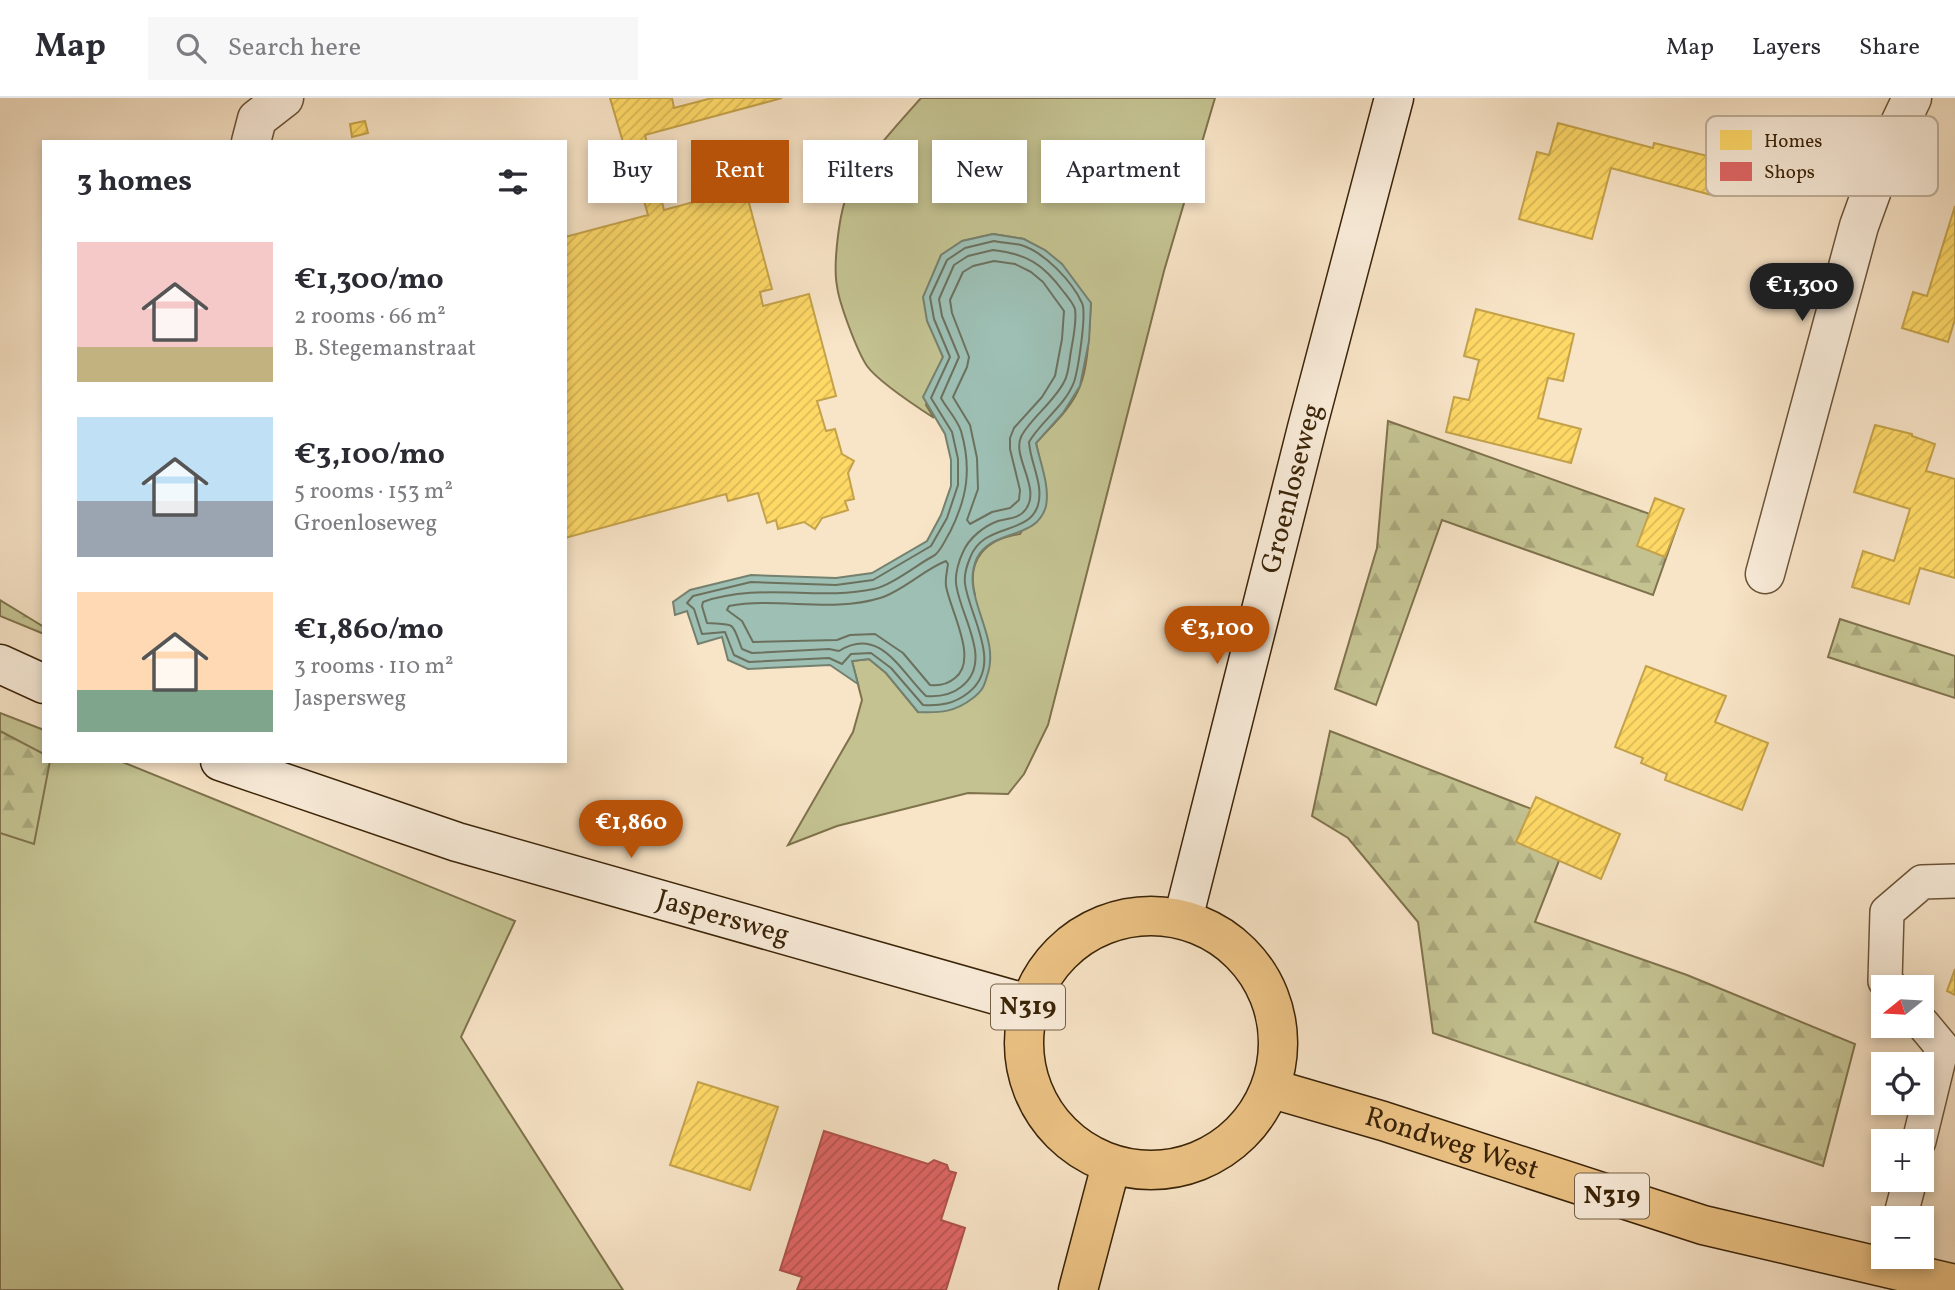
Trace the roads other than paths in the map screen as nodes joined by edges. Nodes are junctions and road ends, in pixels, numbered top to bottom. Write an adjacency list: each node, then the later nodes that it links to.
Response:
1 (284, 98): 5 (street)
2 (1394, 98): 12 (street, Groenloseweg)
3 (1912, 98): 4 (street)
4 (1903, 116)
5 (252, 140)
6 (1870, 196): 7 (street)
7 (1765, 574)
8 (0, 664): 9 (street)
9 (42, 683)
10 (226, 763): 14 (street, Jaspersweg)
11 (1955, 881): 13 (lane)
12 (1183, 919): 14 (main road, N319); 16 (main road, N319)
13 (1885, 975)
14 (1028, 1004): 18 (main road, N319)
15 (1939, 1040): 17 (lane)
16 (1273, 1089): 18 (main road, N319); 19 (main road, Rondweg West / N319)
17 (1921, 1129)
18 (1111, 1165): 22 (main road)
19 (1871, 1259)
20 (1908, 1269): 21 (main road, Rondweg West / N319)
21 (1955, 1284)
22 (1077, 1290)

